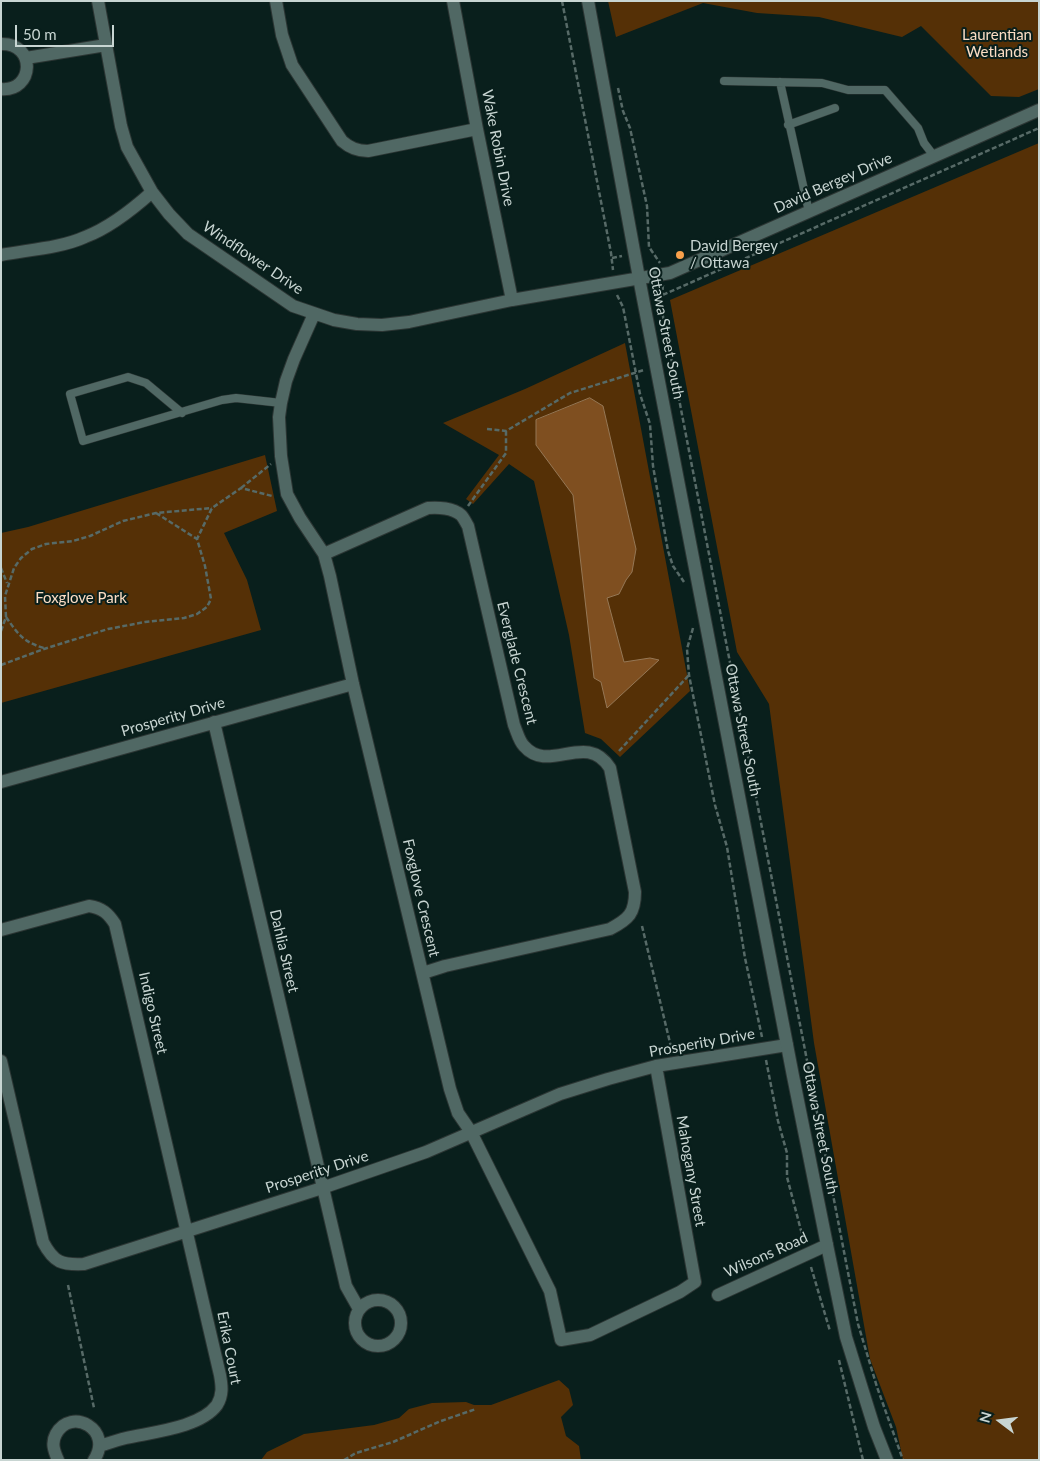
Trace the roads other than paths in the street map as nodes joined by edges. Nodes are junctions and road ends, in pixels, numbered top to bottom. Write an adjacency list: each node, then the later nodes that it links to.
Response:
1 (98, 1): 6 (street, Windflower Drive)
2 (276, 1): 14 (street)
3 (453, 1): 14 (street, Wake Robin Drive)
4 (588, 1): 19 (street, Ottawa Street South)
5 (1, 44): 7 (street)
6 (106, 45): 7 (street); 16 (street, Windflower Drive)
7 (26, 58): 10 (street)
8 (724, 81): 9 (lane)
9 (780, 82): 13 (lane); 15 (lane)
10 (1, 89)
11 (835, 108): 13 (lane)
12 (1039, 110): 15 (street, David Bergey Drive)
13 (788, 125): 17 (lane)
14 (477, 128): 20 (street, Wake Robin Drive)
15 (934, 156): 17 (street, David Bergey Drive)
16 (152, 192): 18 (street); 21 (street, Windflower Drive)
17 (808, 212): 19 (street, David Bergey Drive)
18 (1, 254)
19 (639, 278): 20 (street, Windflower Drive); 30 (street, Ottawa Street South)
20 (512, 300): 21 (street, Windflower Drive)
21 (314, 314): 22 (street, Foxglove Crescent)
22 (281, 403): 23 (lane); 24 (street, Foxglove Crescent)
23 (182, 413): 23 (lane)
24 (324, 554): 25 (street, Foxglove Crescent); 29 (street, Everglade Crescent)
25 (353, 684): 26 (street, Prosperity Drive); 29 (street, Foxglove Crescent)
26 (214, 722): 27 (street, Prosperity Drive); 34 (street, Dahlia Street)
27 (1, 782)
28 (1, 930): 35 (street, Indigo Street)
29 (423, 973): 33 (street, Foxglove Crescent)
30 (787, 1045): 32 (street, Prosperity Drive); 36 (street, Ottawa Street South)
31 (1, 1060): 35 (street, Prosperity Drive)
32 (656, 1066): 33 (street, Prosperity Drive); 37 (street, Mahogany Street)
33 (471, 1132): 34 (street, Prosperity Drive); 37 (street, Foxglove Crescent)
34 (322, 1188): 35 (street, Prosperity Drive); 39 (street, Dahlia Street)
35 (187, 1232): 40 (street, Erika Court)
36 (827, 1246): 38 (street, Wilsons Road); 43 (street, Ottawa Street South)
37 (695, 1282)
38 (718, 1295)
39 (359, 1309)
40 (100, 1446): 41 (street); 42 (street)
41 (58, 1460)
42 (94, 1460)
43 (887, 1460)

